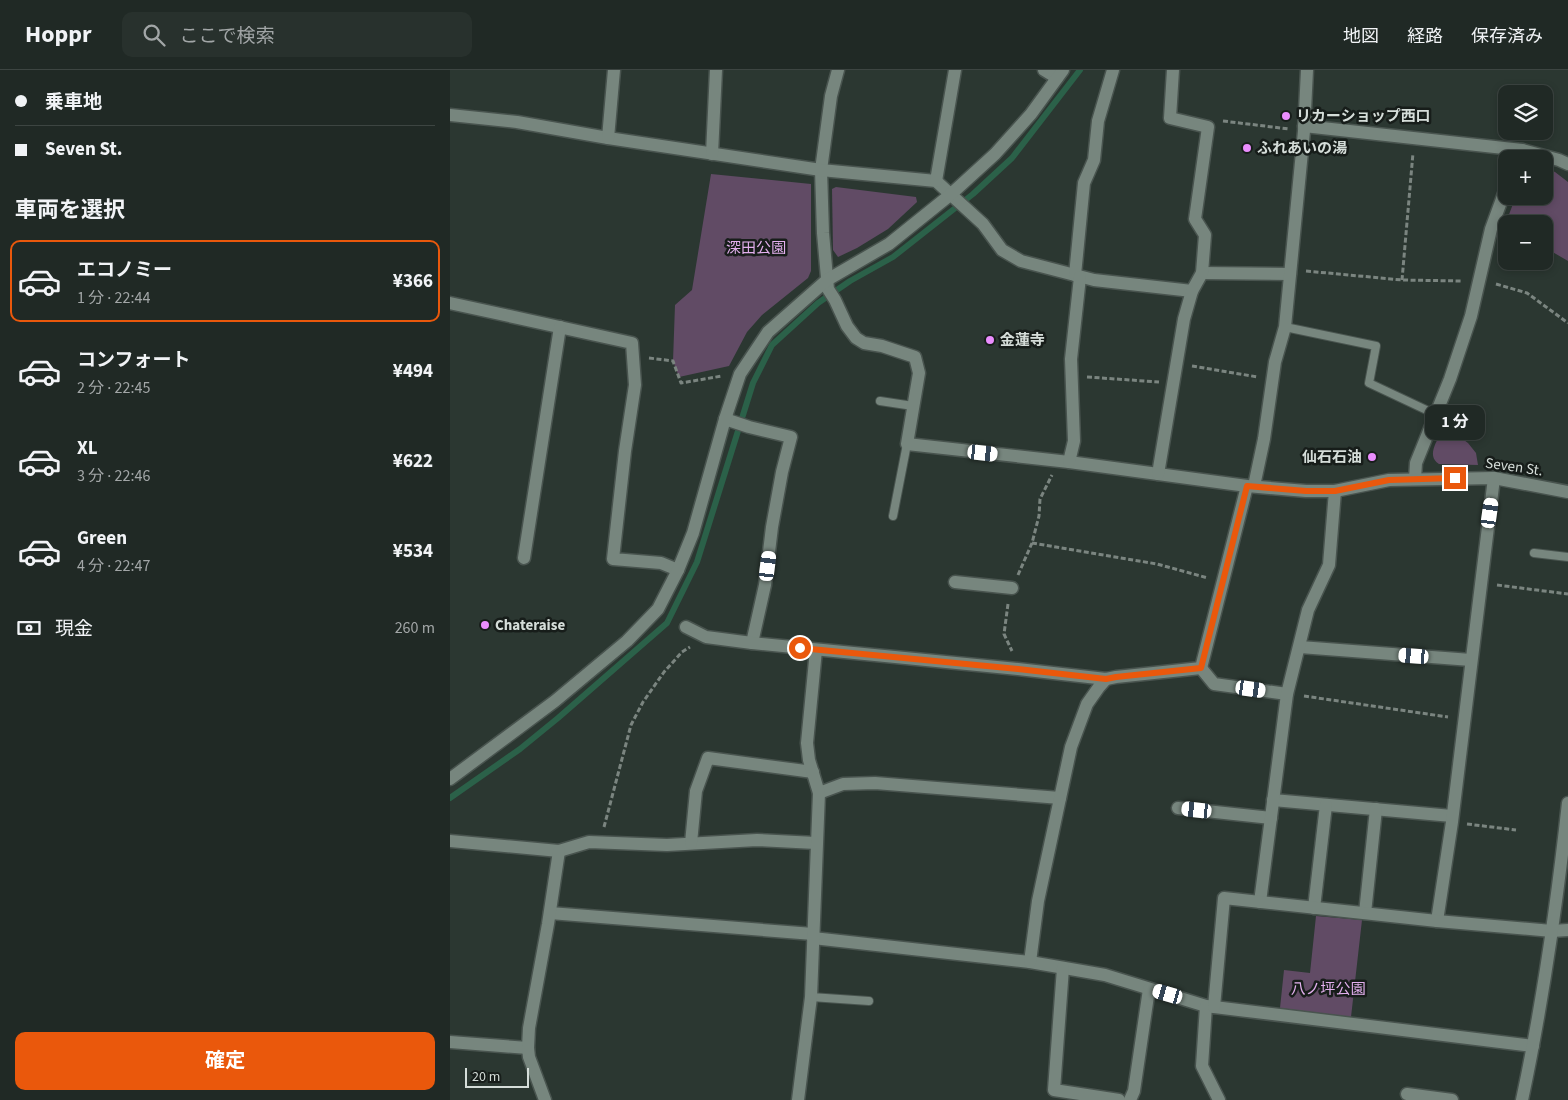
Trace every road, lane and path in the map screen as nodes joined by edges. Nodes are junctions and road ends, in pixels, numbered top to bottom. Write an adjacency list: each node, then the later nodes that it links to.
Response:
1 (614, 70): 13 (street)
2 (716, 70): 16 (street)
3 (838, 70): 19 (street)
4 (955, 70): 20 (street)
5 (1044, 70): 9 (street)
6 (1113, 70): 25 (street)
7 (1173, 70): 11 (street)
8 (1307, 70): 12 (street)
9 (1060, 74): 21 (street)
10 (450, 115): 13 (street)
11 (1208, 127): 12 (path); 24 (street)
12 (1304, 129): 14 (street); 23 (street)
13 (608, 138): 16 (street)
14 (1415, 138): 15 (street); 26 (path)
15 (1498, 151)
16 (712, 154): 19 (street)
17 (1553, 159): 18 (street)
18 (1568, 164)
19 (821, 170): 20 (street); 28 (street)
20 (936, 181): 21 (street)
21 (953, 198): 25 (street); 28 (street)
22 (1500, 205): 27 (street)
23 (1291, 272): 24 (street); 26 (path); 33 (street)
24 (1202, 273): 29 (street)
25 (1077, 276): 29 (street); 37 (street)
26 (1402, 280): 27 (path)
27 (1479, 281): 31 (path); 42 (street)
28 (830, 290): 36 (street); 41 (street)
29 (1192, 291): 35 (street)
30 (450, 303): 32 (street)
31 (1568, 323)
32 (560, 327): 34 (street); 55 (street)
33 (1285, 327): 38 (street); 42 (lane)
34 (633, 356): 36 (path); 56 (street)
35 (1177, 363): 38 (path); 39 (street)
36 (740, 374): 43 (street)
37 (1071, 376): 39 (path); 45 (street)
38 (1273, 380): 49 (street)
39 (1174, 383): 46 (street)
40 (880, 401): 41 (lane)
41 (913, 406): 44 (street)
42 (1436, 415): 48 (street)
43 (726, 419): 56 (street); 64 (street)
44 (908, 444): 45 (street, Seven St.); 52 (lane)
45 (1064, 462): 46 (street, Seven St.); 58 (path)
46 (1158, 474): 49 (street, Seven St.)
47 (1494, 478): 48 (street, Seven St.); 51 (street, Seven St.); 59 (street)
48 (1415, 479): 50 (street, Seven St.)
49 (1251, 486): 50 (street, Seven St.); 58 (street)
50 (1335, 491): 65 (street)
51 (1568, 492)
52 (893, 516)
53 (1534, 553): 54 (lane)
54 (1568, 557)
55 (524, 558)
56 (678, 570): 73 (street)
57 (955, 582): 60 (street)
58 (1223, 583): 68 (street)
59 (1481, 583): 61 (path); 67 (street)
60 (1012, 588)
61 (1568, 594)
62 (686, 627): 63 (street)
63 (706, 637): 64 (street); 85 (path)
64 (752, 643): 66 (street)
65 (1300, 647): 67 (street); 70 (street)
66 (816, 650): 69 (street); 72 (street)
67 (1471, 660): 71 (street)
68 (1201, 668): 69 (street); 70 (street)
69 (1106, 679): 75 (street)
70 (1287, 694): 71 (path); 76 (street)
71 (1464, 720): 82 (street)
72 (813, 772): 74 (street); 86 (street)
73 (450, 778)
74 (819, 793): 75 (street); 87 (street)
75 (1060, 798): 97 (street)
76 (1274, 800): 78 (street); 81 (street)
77 (1568, 803): 95 (street)
78 (1326, 805): 80 (street); 90 (street)
79 (1178, 808): 81 (street)
80 (1376, 809): 82 (street); 92 (street)
81 (1271, 818): 89 (street)
82 (1452, 819): 83 (path); 93 (street)
83 (1516, 830)
84 (450, 841): 88 (street)
85 (600, 842): 86 (street); 88 (street)
86 (692, 843): 87 (street)
87 (816, 843): 96 (street)
88 (559, 851): 91 (street)
89 (1260, 902): 90 (street); 102 (street)
90 (1314, 908): 92 (street)
91 (550, 913): 96 (street); 105 (street)
92 (1365, 913): 93 (street)
93 (1437, 921): 95 (street)
94 (1568, 930): 95 (street)
95 (1552, 931): 104 (street)
96 (813, 936): 97 (street); 100 (street)
97 (1030, 962): 98 (street)
98 (1063, 968): 99 (street); 109 (street)
99 (1149, 989): 102 (street); 110 (street)
100 (811, 997): 101 (lane); 108 (street)
101 (869, 1001)
102 (1210, 1006): 104 (street); 111 (street)
103 (450, 1042): 105 (street)
104 (1533, 1046): 113 (street)
105 (528, 1048): 107 (street)
106 (1406, 1094): 112 (street)
107 (544, 1100)
108 (798, 1100)
109 (1118, 1100)
110 (1130, 1100)
111 (1219, 1100)
112 (1452, 1100)
113 (1522, 1100)

